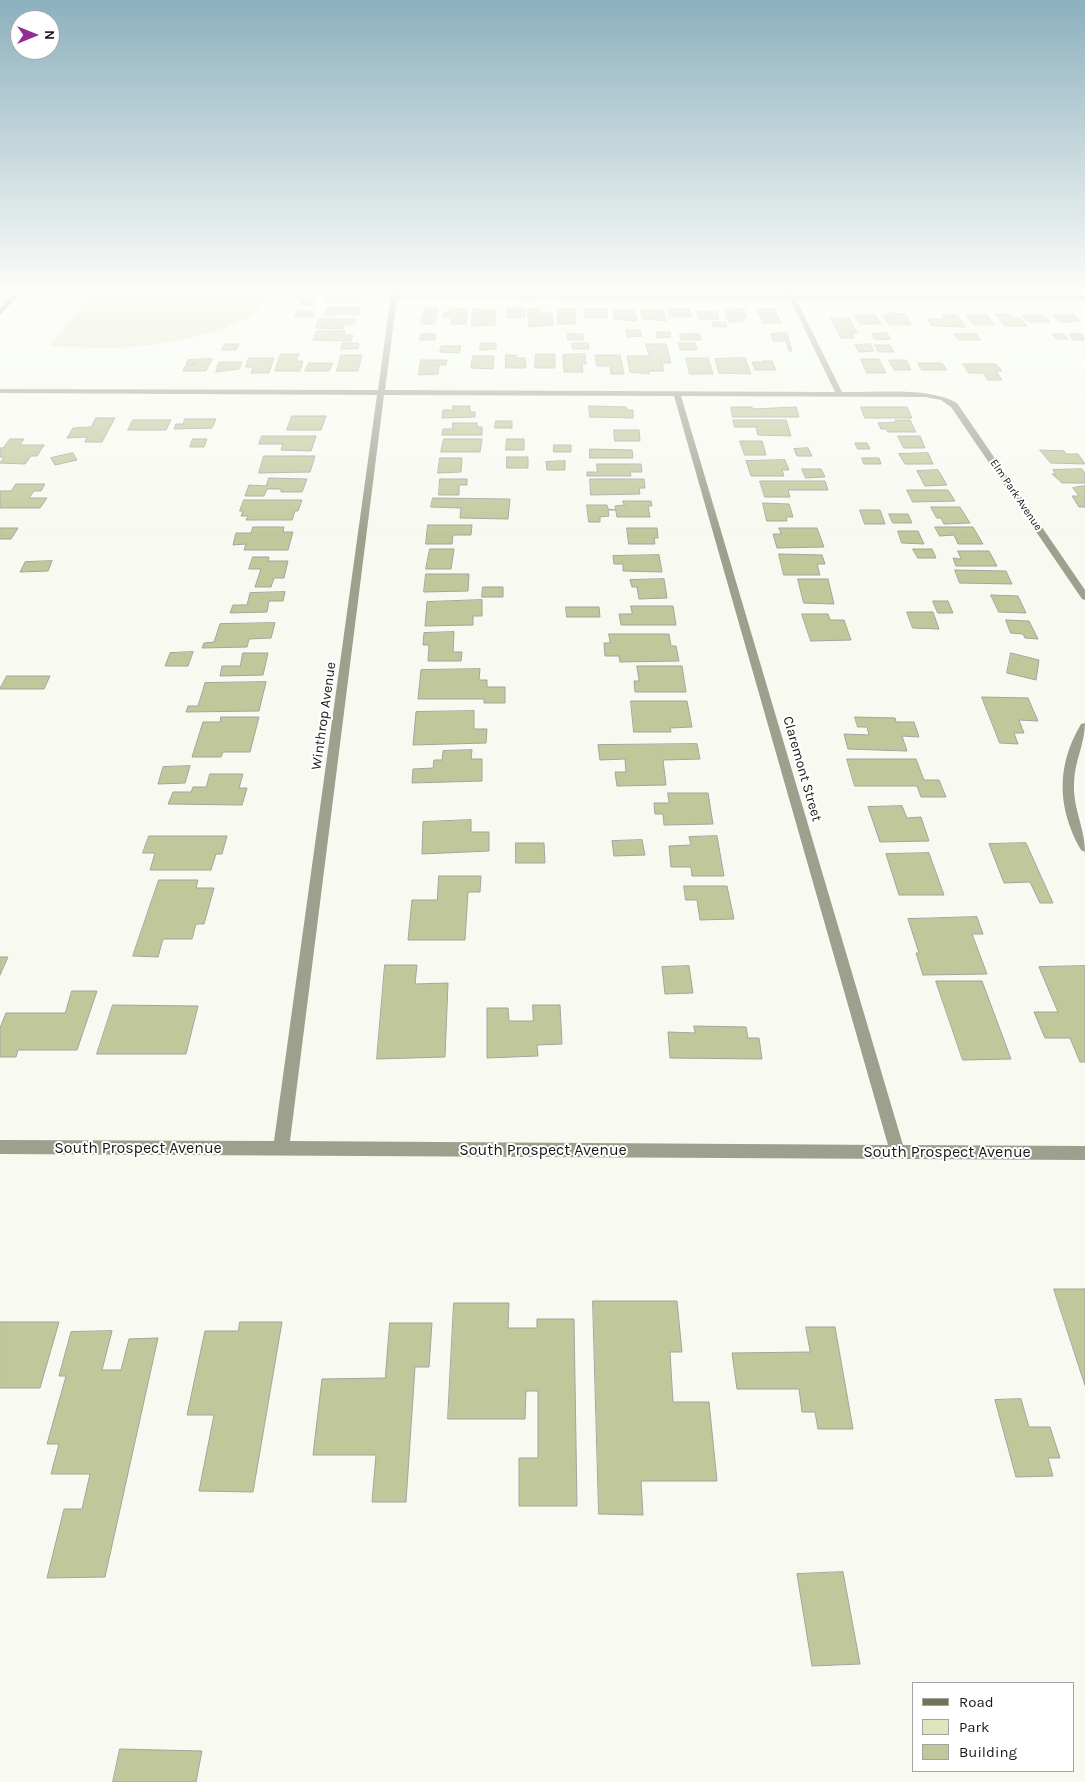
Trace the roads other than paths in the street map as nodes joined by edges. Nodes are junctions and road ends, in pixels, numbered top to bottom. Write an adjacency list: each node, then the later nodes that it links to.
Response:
1 (385, 370): 4 (street, Winthrop Avenue)
2 (828, 370): 6 (street)
3 (0, 391): 4 (street)
4 (382, 392): 5 (street); 11 (street, Winthrop Avenue)
5 (677, 395): 6 (street); 12 (street, Claremont Street)
6 (840, 395): 7 (street, Elm Park Avenue)
7 (1085, 597)
8 (1085, 727): 9 (street)
9 (1085, 847)
10 (0, 1147): 11 (street, South Prospect Avenue)
11 (281, 1148): 12 (street, South Prospect Avenue)
12 (898, 1152): 13 (street, South Prospect Avenue)
13 (1085, 1153)

